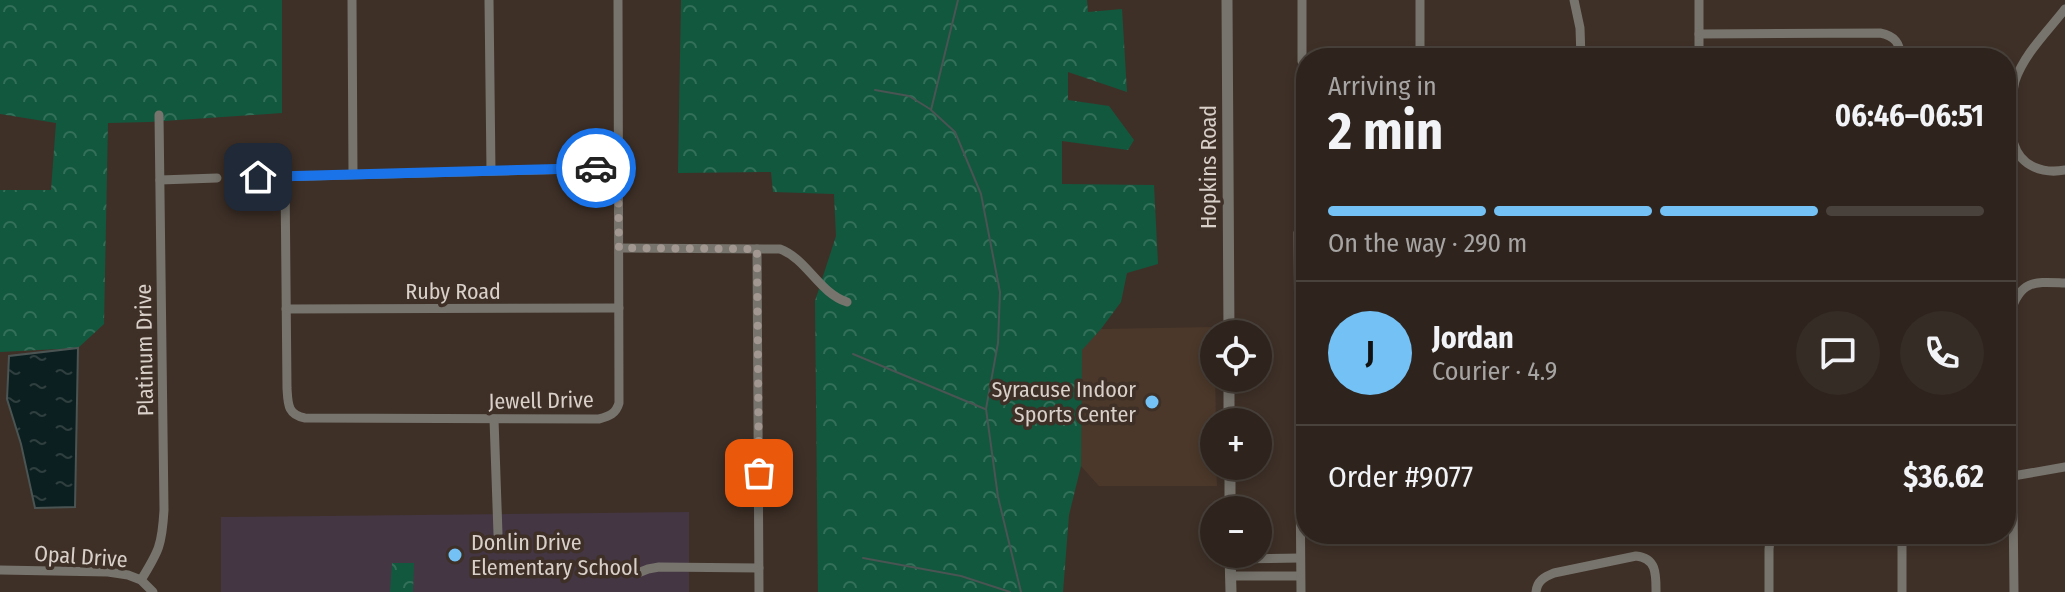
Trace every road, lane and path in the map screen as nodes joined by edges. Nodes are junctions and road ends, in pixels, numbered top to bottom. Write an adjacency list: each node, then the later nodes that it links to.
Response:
1 (352, 0): 22 (street)
2 (489, 0): 21 (street)
3 (618, 0): 19 (street, Jewell Drive)
4 (1227, 0): 34 (street, Hopkins Road)
5 (1302, 0): 11 (street)
6 (1420, 0): 12 (street)
7 (1574, 0): 13 (street)
8 (1699, 0): 10 (street)
9 (2065, 9): 16 (street)
10 (1699, 34): 14 (street); 15 (street)
11 (1302, 48)
12 (1420, 48)
13 (1581, 48)
14 (1699, 48)
15 (1900, 48)
16 (2016, 81)
17 (159, 115): 26 (street, Platinum Drive)
18 (2016, 148): 20 (street)
19 (618, 168): 21 (street); 27 (street, Jewell Drive)
20 (2065, 170)
21 (491, 171): 22 (street)
22 (353, 174): 23 (street)
23 (285, 177): 25 (street); 33 (street, Jewell Drive)
24 (217, 178): 26 (street)
25 (232, 178)
26 (160, 180): 51 (street, Platinum Drive)
27 (619, 248): 28 (street); 32 (street, Jewell Drive)
28 (757, 249): 31 (street); 45 (street)
29 (2065, 283): 30 (street)
30 (2016, 296)
31 (847, 302)
32 (619, 308): 33 (street, Ruby Road); 35 (street, Jewell Drive)
33 (286, 309): 35 (street, Jewell Drive)
34 (1229, 320)
35 (494, 419): 38 (street)
36 (2065, 467): 37 (street)
37 (2016, 475)
38 (498, 534)
39 (1301, 544): 44 (street)
40 (1770, 544): 58 (street)
41 (1902, 544): 59 (street)
42 (2014, 544): 60 (street)
43 (1272, 557): 44 (street)
44 (1300, 558): 50 (street)
45 (759, 568): 48 (street); 53 (street)
46 (1230, 568): 49 (street)
47 (0, 570): 51 (street, Opal Drive)
48 (638, 573)
49 (1230, 576): 50 (street); 54 (street)
50 (1300, 576): 55 (street)
51 (141, 580): 52 (street, Opal Drive)
52 (153, 592)
53 (759, 592)
54 (1231, 592)
55 (1301, 592)
56 (1536, 592): 57 (street)
57 (1656, 592)
58 (1769, 592)
59 (1902, 592)
60 (2014, 592)

